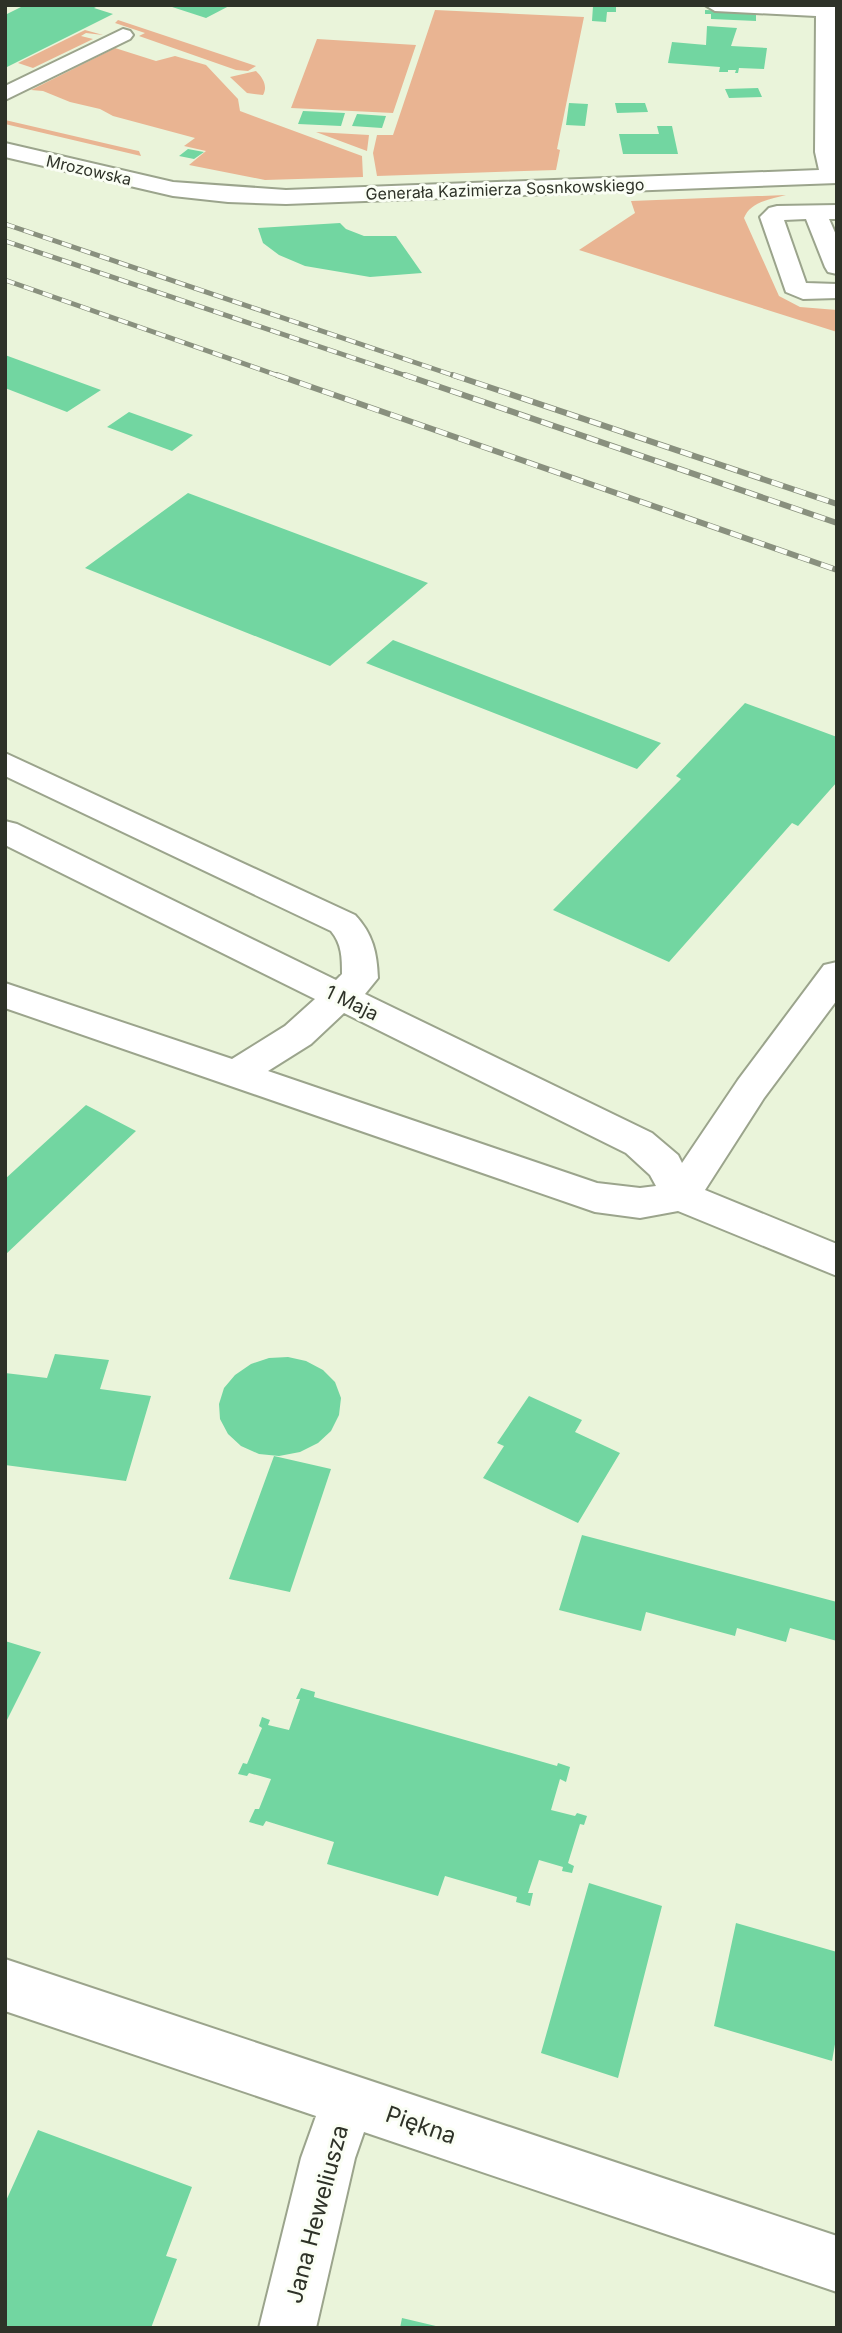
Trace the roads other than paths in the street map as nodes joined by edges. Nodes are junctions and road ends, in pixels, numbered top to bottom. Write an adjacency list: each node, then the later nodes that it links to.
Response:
1 (715, 5): 2 (street)
2 (826, 8): 6 (street)
3 (123, 34): 4 (street)
4 (5, 94)
5 (5, 150): 7 (street, Mrozowska)
6 (834, 176): 7 (street, Generała Kazimierza Sosnkowskiego)
7 (173, 189)
8 (826, 213): 9 (street); 10 (street)
9 (837, 267)
10 (837, 291)
11 (5, 763): 13 (street)
12 (5, 832): 13 (street, 1 Maja)
13 (350, 987): 16 (street); 17 (street, 1 Maja)
14 (830, 994): 17 (street)
15 (5, 995): 16 (street)
16 (235, 1074): 17 (street)
17 (681, 1196): 18 (street)
18 (837, 1261)
19 (5, 1985): 20 (street, Piękna)
20 (348, 2100): 21 (street, Piękna); 22 (street, Jana Heweliusza)
21 (837, 2264)
22 (287, 2328)

